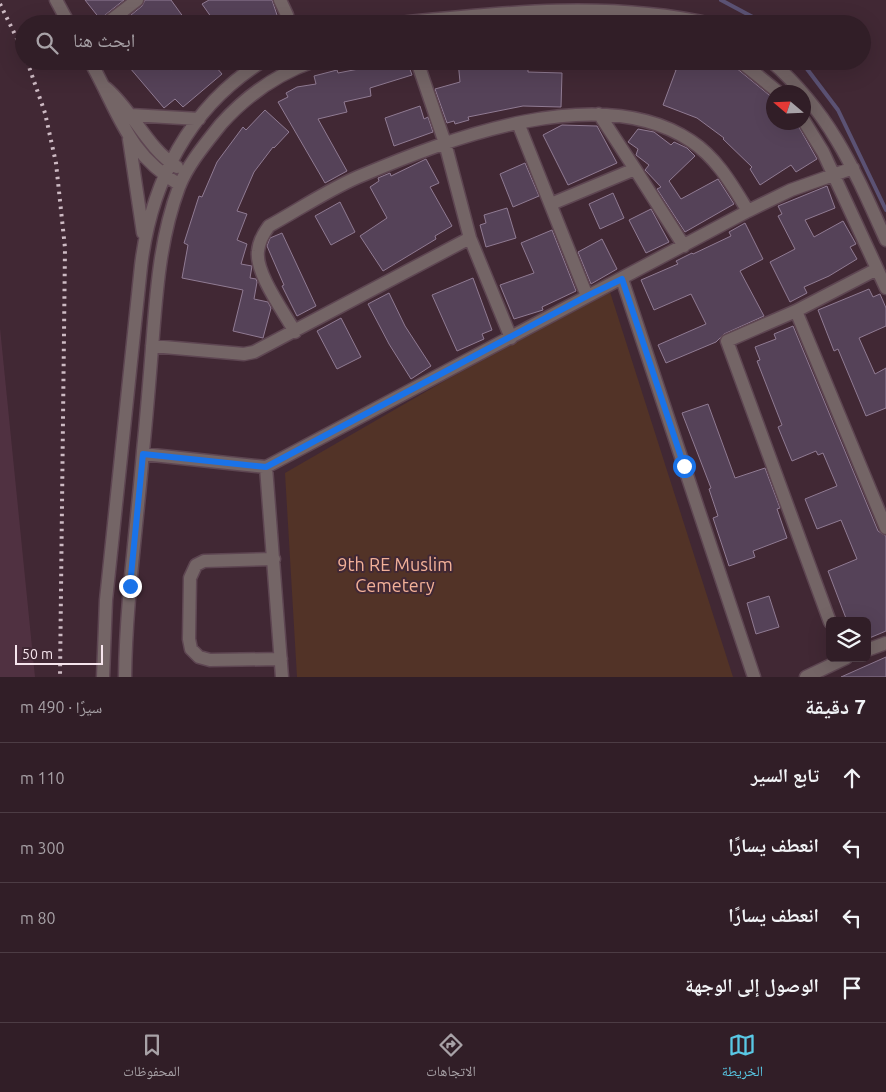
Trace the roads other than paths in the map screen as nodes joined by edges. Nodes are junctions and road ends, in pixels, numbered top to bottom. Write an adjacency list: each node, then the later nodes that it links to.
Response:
1 (56, 0): 4 (street)
2 (137, 0): 5 (street)
3 (280, 0): 6 (street)
4 (64, 15)
5 (118, 15)
6 (286, 15)
7 (470, 15): 8 (street)
8 (683, 15)
9 (95, 70): 16 (street)
10 (252, 70): 19 (street)
11 (292, 70): 27 (street)
12 (421, 70): 23 (street)
13 (751, 70): 15 (street)
14 (780, 70): 25 (street)
15 (769, 85)
16 (104, 86): 18 (street); 22 (street)
17 (599, 114): 20 (street); 26 (street); 32 (street)
18 (131, 115): 19 (street); 24 (street)
19 (199, 119): 24 (street)
20 (518, 123): 23 (street); 31 (street)
21 (810, 130): 28 (street)
22 (129, 137): 29 (street); 34 (street)
23 (445, 143): 33 (street); 42 (street)
24 (170, 162): 27 (street); 29 (street)
25 (852, 168): 28 (street); 35 (street)
26 (635, 169): 31 (street); 36 (street)
27 (186, 173): 30 (street)
28 (833, 175): 32 (street); 37 (street)
29 (163, 176): 30 (street); 34 (street)
30 (180, 186): 44 (street)
31 (552, 204): 40 (street)
32 (748, 210): 36 (street)
33 (470, 238): 42 (street); 43 (street)
34 (144, 239): 54 (street)
35 (886, 240)
36 (684, 246): 38 (street)
37 (877, 269): 39 (street); 41 (street)
38 (622, 279): 40 (street); 57 (street)
39 (886, 288)
40 (587, 296): 43 (street)
41 (796, 312): 47 (street); 49 (street)
42 (296, 332): 44 (street)
43 (511, 338): 46 (street)
44 (152, 346): 45 (street)
45 (143, 454): 46 (street); 55 (street)
46 (266, 467): 48 (street)
47 (886, 528)
48 (274, 559): 52 (street); 52 (street)
49 (828, 617)
50 (886, 643): 51 (street)
51 (871, 649)
52 (281, 659): 56 (street)
53 (838, 662): 58 (street)
54 (103, 677)
55 (125, 677)
56 (282, 677)
57 (754, 677)
58 (806, 677)

